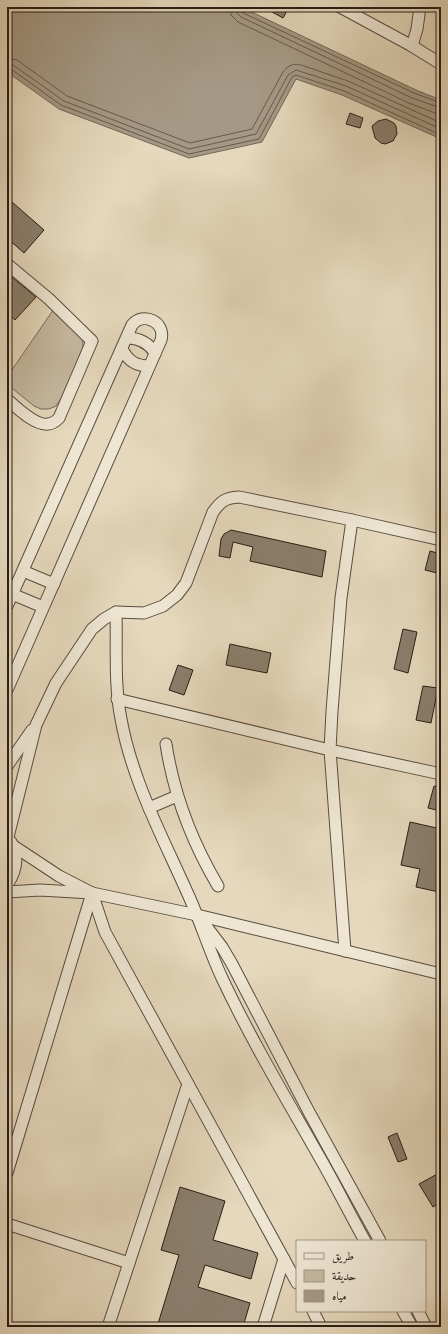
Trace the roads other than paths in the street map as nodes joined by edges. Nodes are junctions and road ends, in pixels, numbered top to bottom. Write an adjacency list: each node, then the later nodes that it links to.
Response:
1 (340, 7): 3 (street)
2 (420, 7): 3 (street)
3 (412, 46): 4 (street)
4 (441, 64)
5 (7, 264): 10 (street)
6 (127, 338): 7 (street); 8 (street); 8 (street)
7 (122, 350): 9 (street); 13 (street)
8 (155, 353): 9 (street)
9 (149, 366): 14 (street)
10 (7, 399)
11 (352, 520): 12 (street); 18 (street); 23 (street)
12 (441, 540)
13 (23, 571): 14 (street); 15 (street)
14 (54, 584): 17 (street)
15 (12, 594): 16 (street); 17 (street)
16 (7, 606)
17 (43, 607): 19 (street)
18 (116, 612): 20 (street); 21 (street)
19 (7, 690)
20 (117, 699): 23 (street); 27 (street)
21 (36, 725): 24 (street); 28 (street)
22 (166, 744): 26 (street)
23 (330, 750): 25 (street); 34 (street)
24 (7, 766)
25 (441, 774)
26 (177, 796): 27 (street); 30 (street)
27 (149, 808): 33 (street)
28 (9, 839): 29 (street); 32 (street)
29 (7, 885)
30 (218, 886)
31 (7, 892): 32 (street)
32 (92, 893): 33 (street); 36 (street); 37 (street)
33 (197, 915): 34 (street); 39 (street); 40 (street)
34 (345, 951): 35 (street)
35 (441, 974)
36 (188, 1084): 41 (street); 42 (street)
37 (7, 1173)
38 (7, 1224): 42 (street)
39 (364, 1240)
40 (379, 1240)
41 (284, 1260): 43 (street); 49 (street)
42 (129, 1263): 48 (street)
43 (296, 1280)
44 (314, 1312): 50 (street)
45 (403, 1312): 47 (street)
46 (418, 1312): 51 (street)
47 (409, 1325)
48 (108, 1327)
49 (263, 1327)
50 (321, 1327)
51 (426, 1327)

